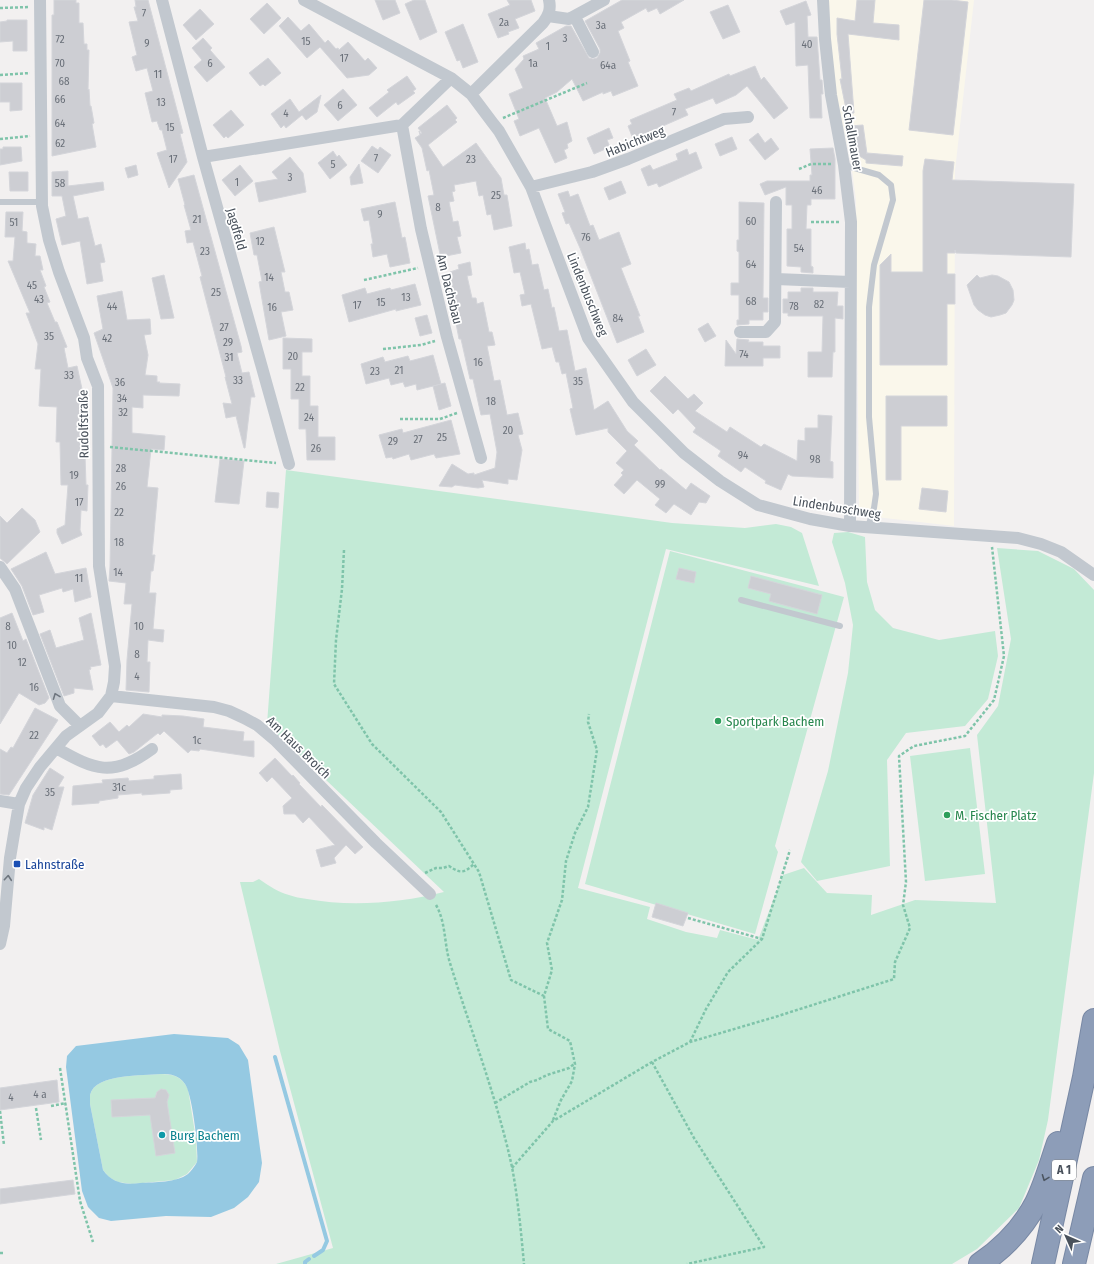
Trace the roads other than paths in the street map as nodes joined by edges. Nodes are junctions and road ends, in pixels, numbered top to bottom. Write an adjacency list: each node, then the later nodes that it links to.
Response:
1 (162, 0): 14 (street, Jagdfeld)
2 (304, 0): 10 (street, Lindenbuschweg)
3 (549, 0): 7 (street)
4 (604, 0): 8 (street)
5 (823, 0): 15 (street, Schallmauer)
6 (40, 4): 18 (street, Rudolfstraße)
7 (548, 16): 8 (street); 11 (street)
8 (575, 16): 9 (street)
9 (593, 52)
10 (451, 78): 11 (street, Lindenbuschweg); 13 (street)
11 (471, 94): 16 (street, Lindenbuschweg)
12 (748, 117): 16 (street, Habichtweg)
13 (402, 125): 14 (street); 23 (street, Am Dachsbau)
14 (203, 157): 24 (street, Jagdfeld)
15 (844, 164): 21 (street, Schallmauer); 26 (lane)
16 (531, 187): 25 (street, Lindenbuschweg)
17 (0, 202): 18 (lane)
18 (42, 202): 31 (street, Rudolfstraße)
19 (776, 202): 20 (street)
20 (776, 279): 21 (street); 22 (street)
21 (850, 282): 25 (street, Schallmauer)
22 (740, 332)
23 (481, 458)
24 (289, 464)
25 (850, 526): 26 (street, Lindenbuschweg)
26 (868, 527): 28 (street, Lindenbuschweg)
27 (0, 567): 32 (street, one-way to 27)
28 (1094, 575)
29 (741, 600): 30 (lane)
30 (840, 626)
31 (111, 696): 32 (street); 37 (street, Am Haus Broich)
32 (80, 726): 33 (street)
33 (56, 748): 34 (street); 36 (street)
34 (152, 749)
35 (0, 801): 36 (street)
36 (19, 804): 38 (street, one-way to 36)
37 (430, 894)
38 (0, 944)
39 (1094, 1020): 40 (highway, A 1)
40 (1084, 1077): 42 (highway, one-way to 42); 43 (highway, A 1)
41 (1094, 1178): 44 (highway, A 1)
42 (980, 1264)
43 (1043, 1264)
44 (1074, 1264)

